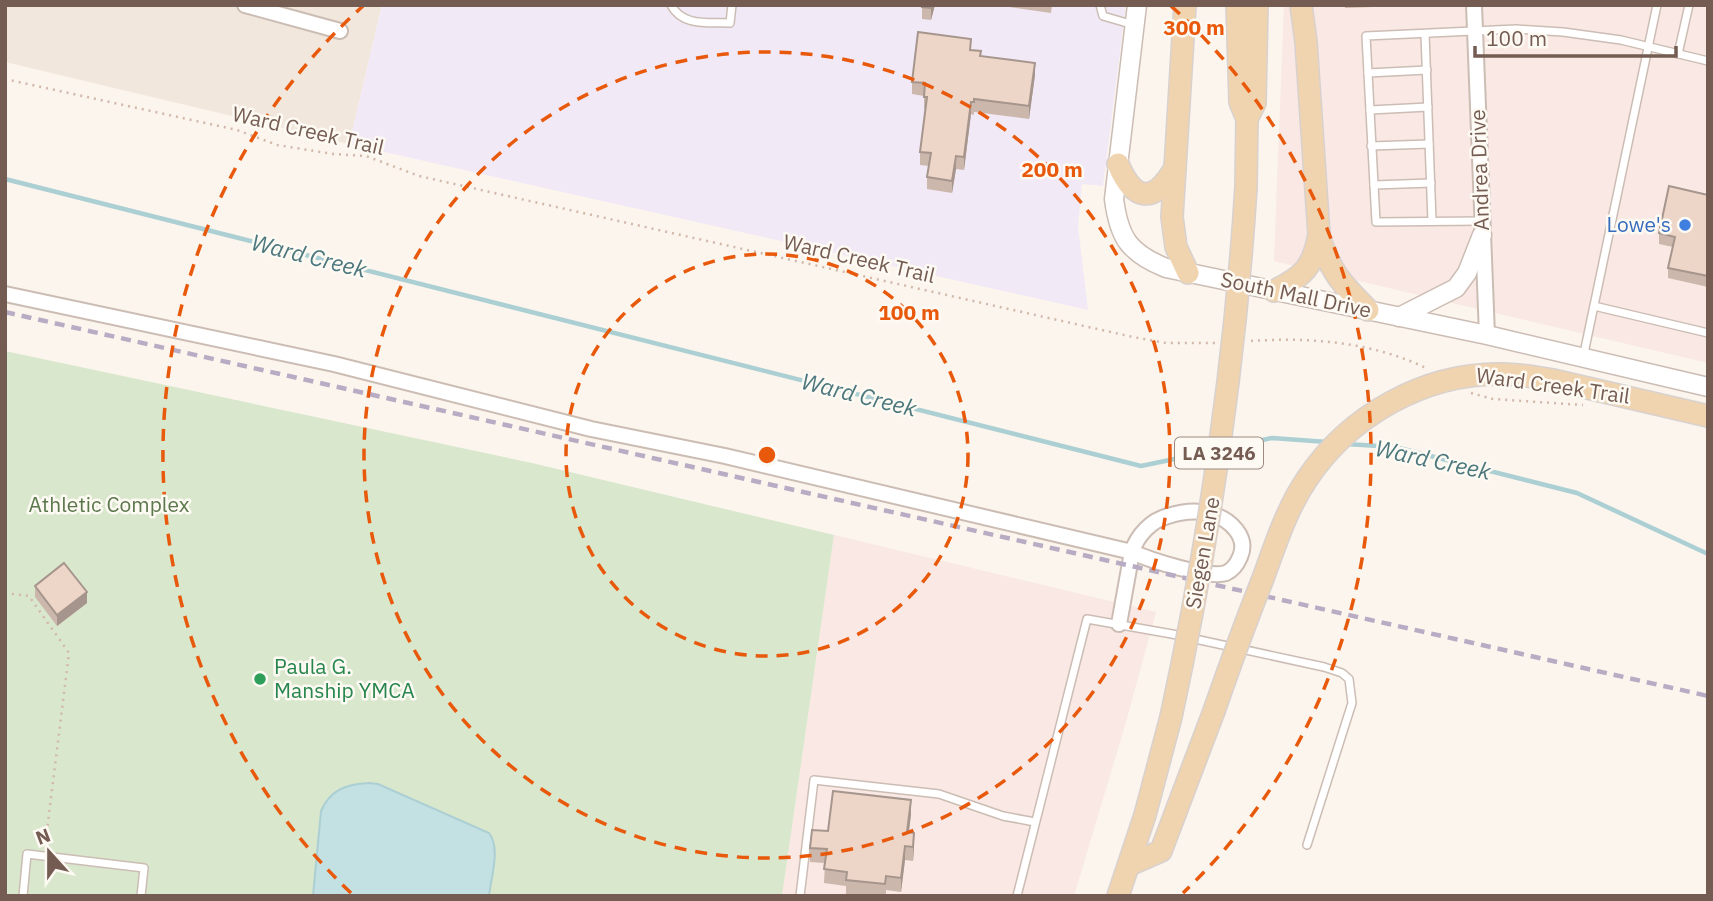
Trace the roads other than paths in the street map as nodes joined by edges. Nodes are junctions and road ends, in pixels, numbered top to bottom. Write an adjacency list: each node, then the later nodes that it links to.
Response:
1 (671, 5): 2 (lane)
2 (732, 5)
3 (1100, 5): 13 (lane)
4 (1137, 5): 13 (street, South Mall Drive)
5 (1185, 5): 28 (main road)
6 (1237, 5): 24 (main road, Siegen Lane / LA 3246)
7 (1257, 5): 24 (main road, Siegen Lane / LA 3246)
8 (1301, 5): 33 (main road)
9 (1474, 5): 15 (street, Andrea Drive)
10 (1657, 5): 17 (lane)
11 (1689, 5): 18 (lane)
12 (253, 6): 14 (street)
13 (1134, 25): 27 (street, South Mall Drive)
14 (340, 31)
15 (1475, 33): 16 (lane); 17 (lane); 32 (street, Andrea Drive)
16 (1425, 34): 20 (lane); 21 (lane)
17 (1648, 46): 18 (lane); 37 (lane)
18 (1678, 54): 19 (lane)
19 (1708, 61)
20 (1427, 70): 21 (lane); 22 (lane)
21 (1368, 73): 23 (lane)
22 (1428, 107): 23 (lane); 25 (lane)
23 (1370, 110): 26 (lane)
24 (1247, 119): 49 (main road, Siegen Lane / LA 3246, bridge)
25 (1429, 144): 26 (lane); 29 (lane)
26 (1371, 146): 30 (lane)
27 (1118, 164): 28 (main road); 34 (street, South Mall Drive)
28 (1175, 168): 34 (main road)
29 (1431, 183): 30 (lane); 31 (lane)
30 (1374, 185): 31 (lane)
31 (1432, 221): 32 (lane)
32 (1482, 228): 39 (street); 41 (street, Andrea Drive)
33 (1319, 234): 35 (main road); 38 (main road)
34 (1188, 273): 35 (street, South Mall Drive)
35 (1274, 290): 38 (street, South Mall Drive)
36 (5, 294): 45 (street)
37 (1594, 306): 40 (lane); 42 (lane)
38 (1368, 310): 39 (street, South Mall Drive)
39 (1399, 317): 41 (street, South Mall Drive)
40 (1708, 333)
41 (1487, 335): 42 (street, South Mall Drive)
42 (1583, 359): 43 (street, South Mall Drive)
43 (1708, 387)
44 (1708, 416): 49 (main road, bridge)
45 (1132, 552): 45 (street); 46 (street)
46 (1119, 624): 47 (lane); 48 (lane)
47 (1035, 822): 52 (lane); 53 (lane)
48 (1307, 845)
49 (1129, 865): 54 (main road, Siegen Lane / LA 3246)
50 (23, 896): 51 (lane)
51 (141, 896)
52 (800, 896)
53 (1017, 896)
54 (1118, 896)

